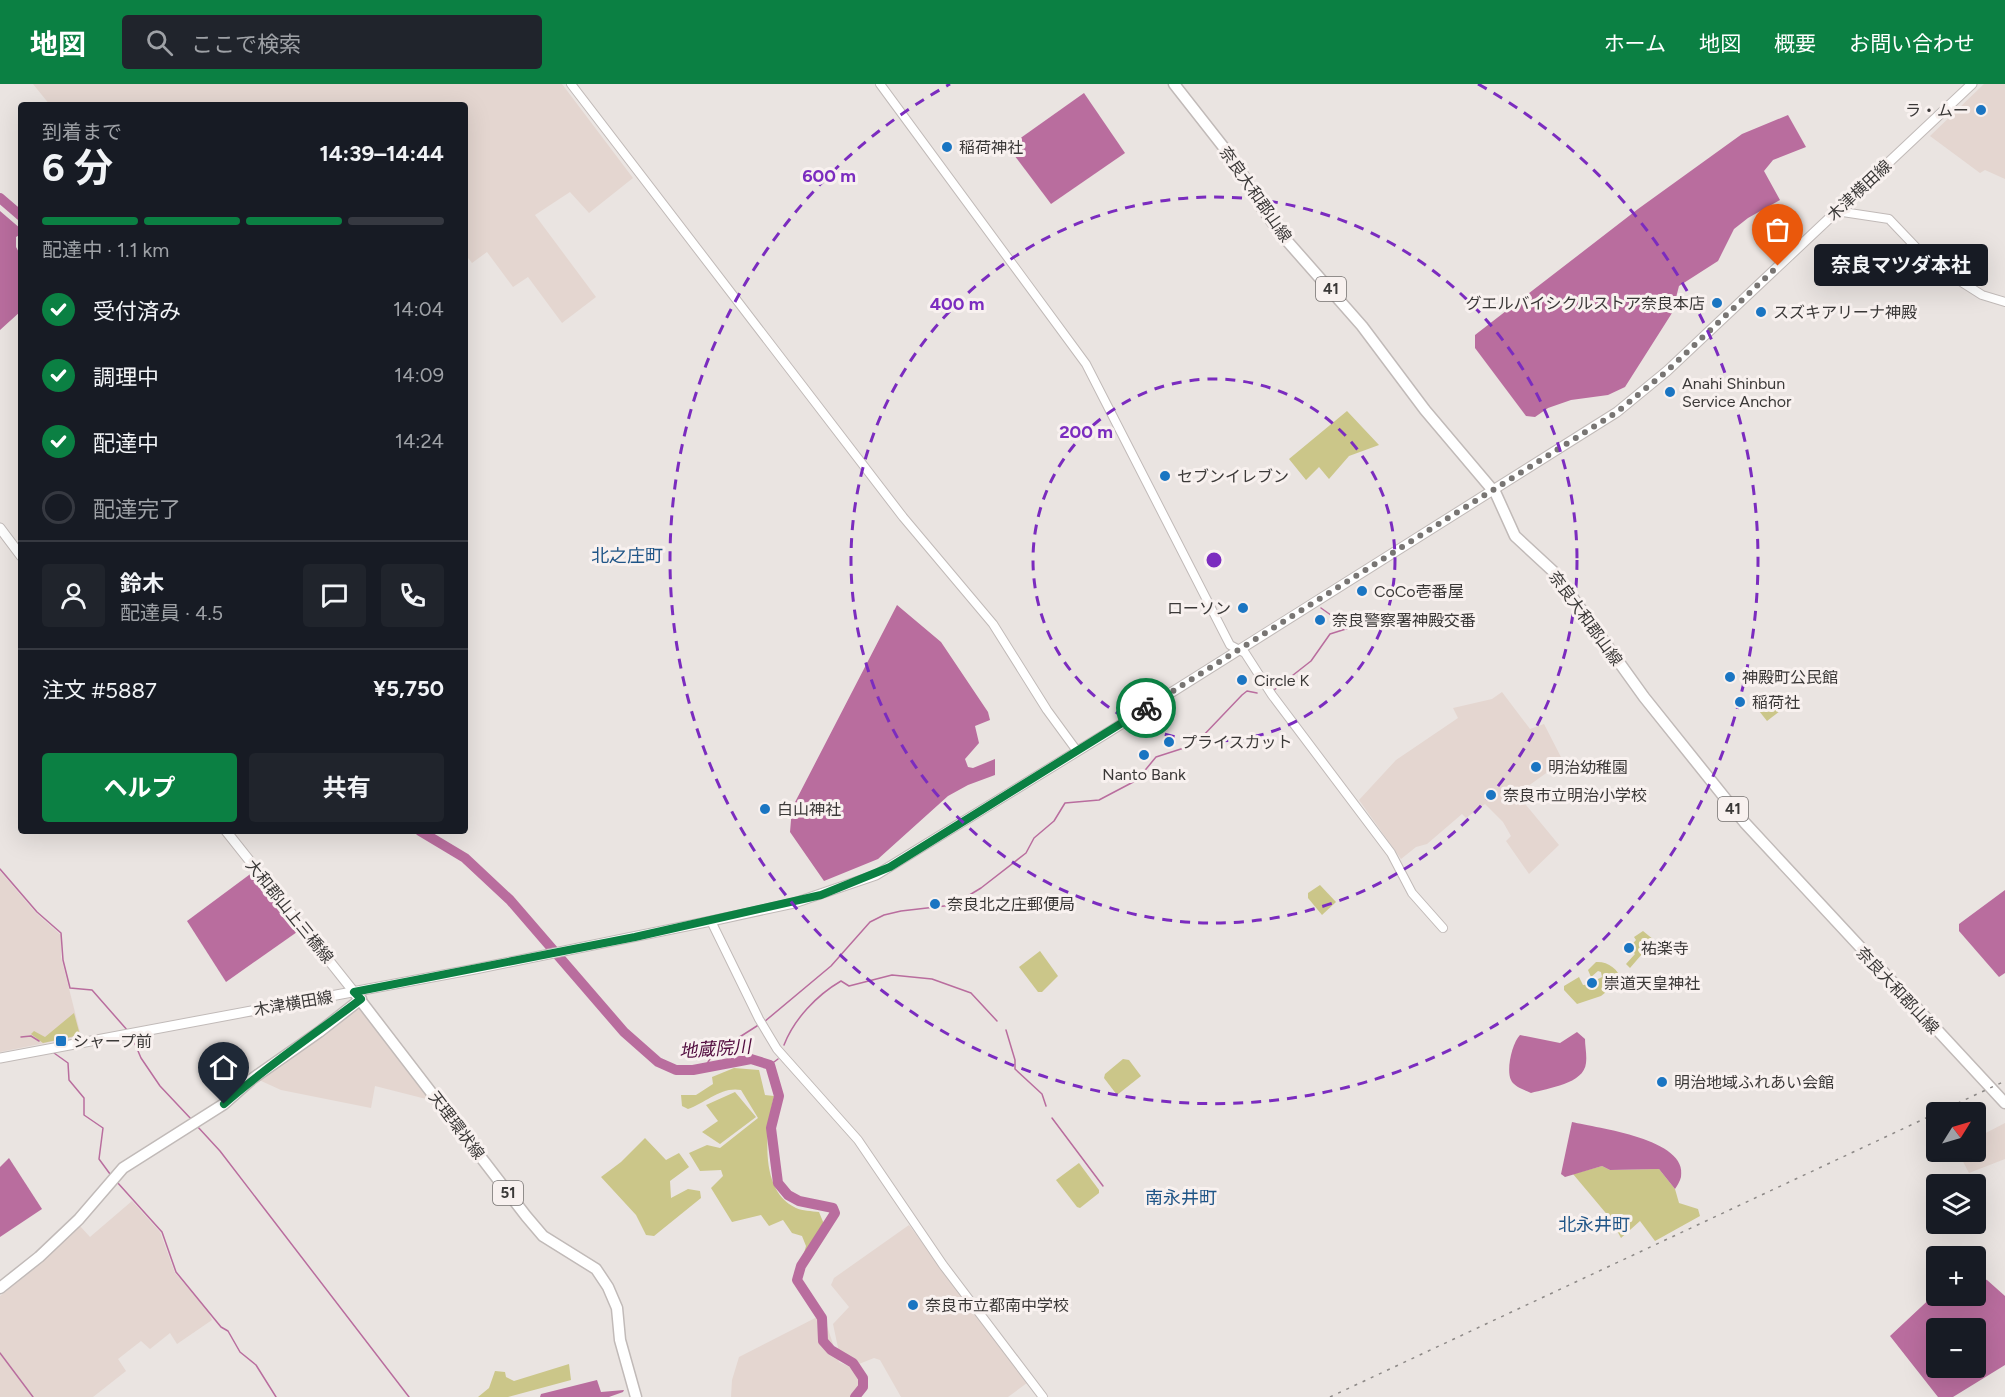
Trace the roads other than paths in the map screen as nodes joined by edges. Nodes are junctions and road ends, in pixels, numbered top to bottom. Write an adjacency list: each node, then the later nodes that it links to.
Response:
1 (571, 84): 11 (street)
2 (880, 84): 10 (street)
3 (1173, 84): 7 (main road, 奈良大和郡山線 / 41)
4 (1972, 84): 5 (main road, 木津横田線)
5 (1836, 211): 6 (street); 7 (main road, 木津横田線)
6 (2005, 302)
7 (1493, 490): 10 (main road, 木津横田線); 17 (main road, 奈良大和郡山線 / 41)
8 (0, 528): 9 (main road)
9 (18, 552)
10 (1238, 650): 11 (main road, 木津横田線); 14 (street)
11 (1077, 751): 13 (main road, 木津横田線)
12 (228, 834): 15 (main road, 大和郡山上三橋線)
13 (711, 921): 15 (main road, 木津横田線); 20 (street)
14 (1443, 928)
15 (357, 996): 16 (main road, 木津横田線); 18 (main road); 19 (main road, 天理環状線 / 51)
16 (0, 1058)
17 (2005, 1103)
18 (0, 1288)
19 (636, 1397)
20 (1043, 1397)

